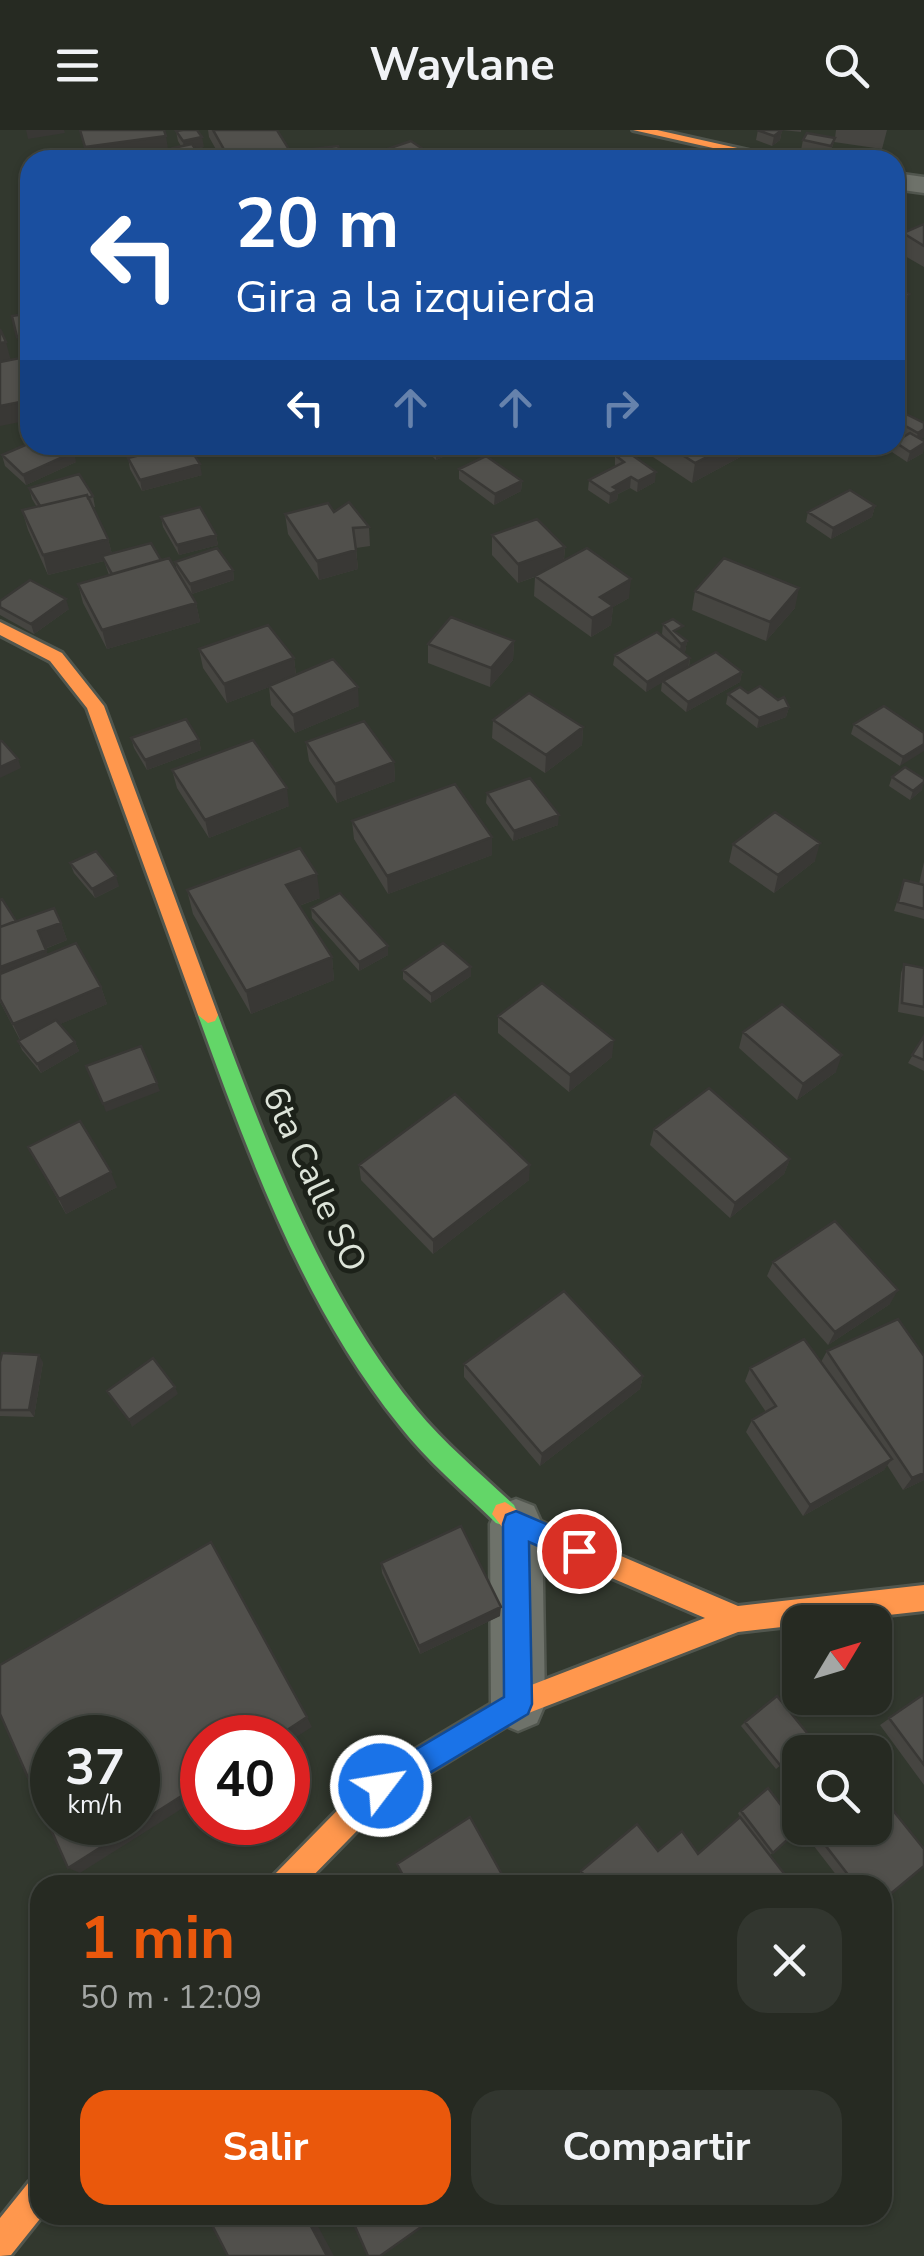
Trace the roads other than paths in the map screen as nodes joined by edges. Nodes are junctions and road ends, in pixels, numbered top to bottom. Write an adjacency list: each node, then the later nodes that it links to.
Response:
1 (639, 130): 2 (street)
2 (736, 150)
3 (0, 628): 4 (street, 6ta Calle SO)
4 (516, 1524): 6 (street, 6ta Calle SO); 7 (street)
5 (924, 1598): 6 (street)
6 (738, 1619): 7 (street)
7 (518, 1704): 8 (street)
8 (294, 1875)
9 (30, 2205): 10 (street)
10 (0, 2244)

